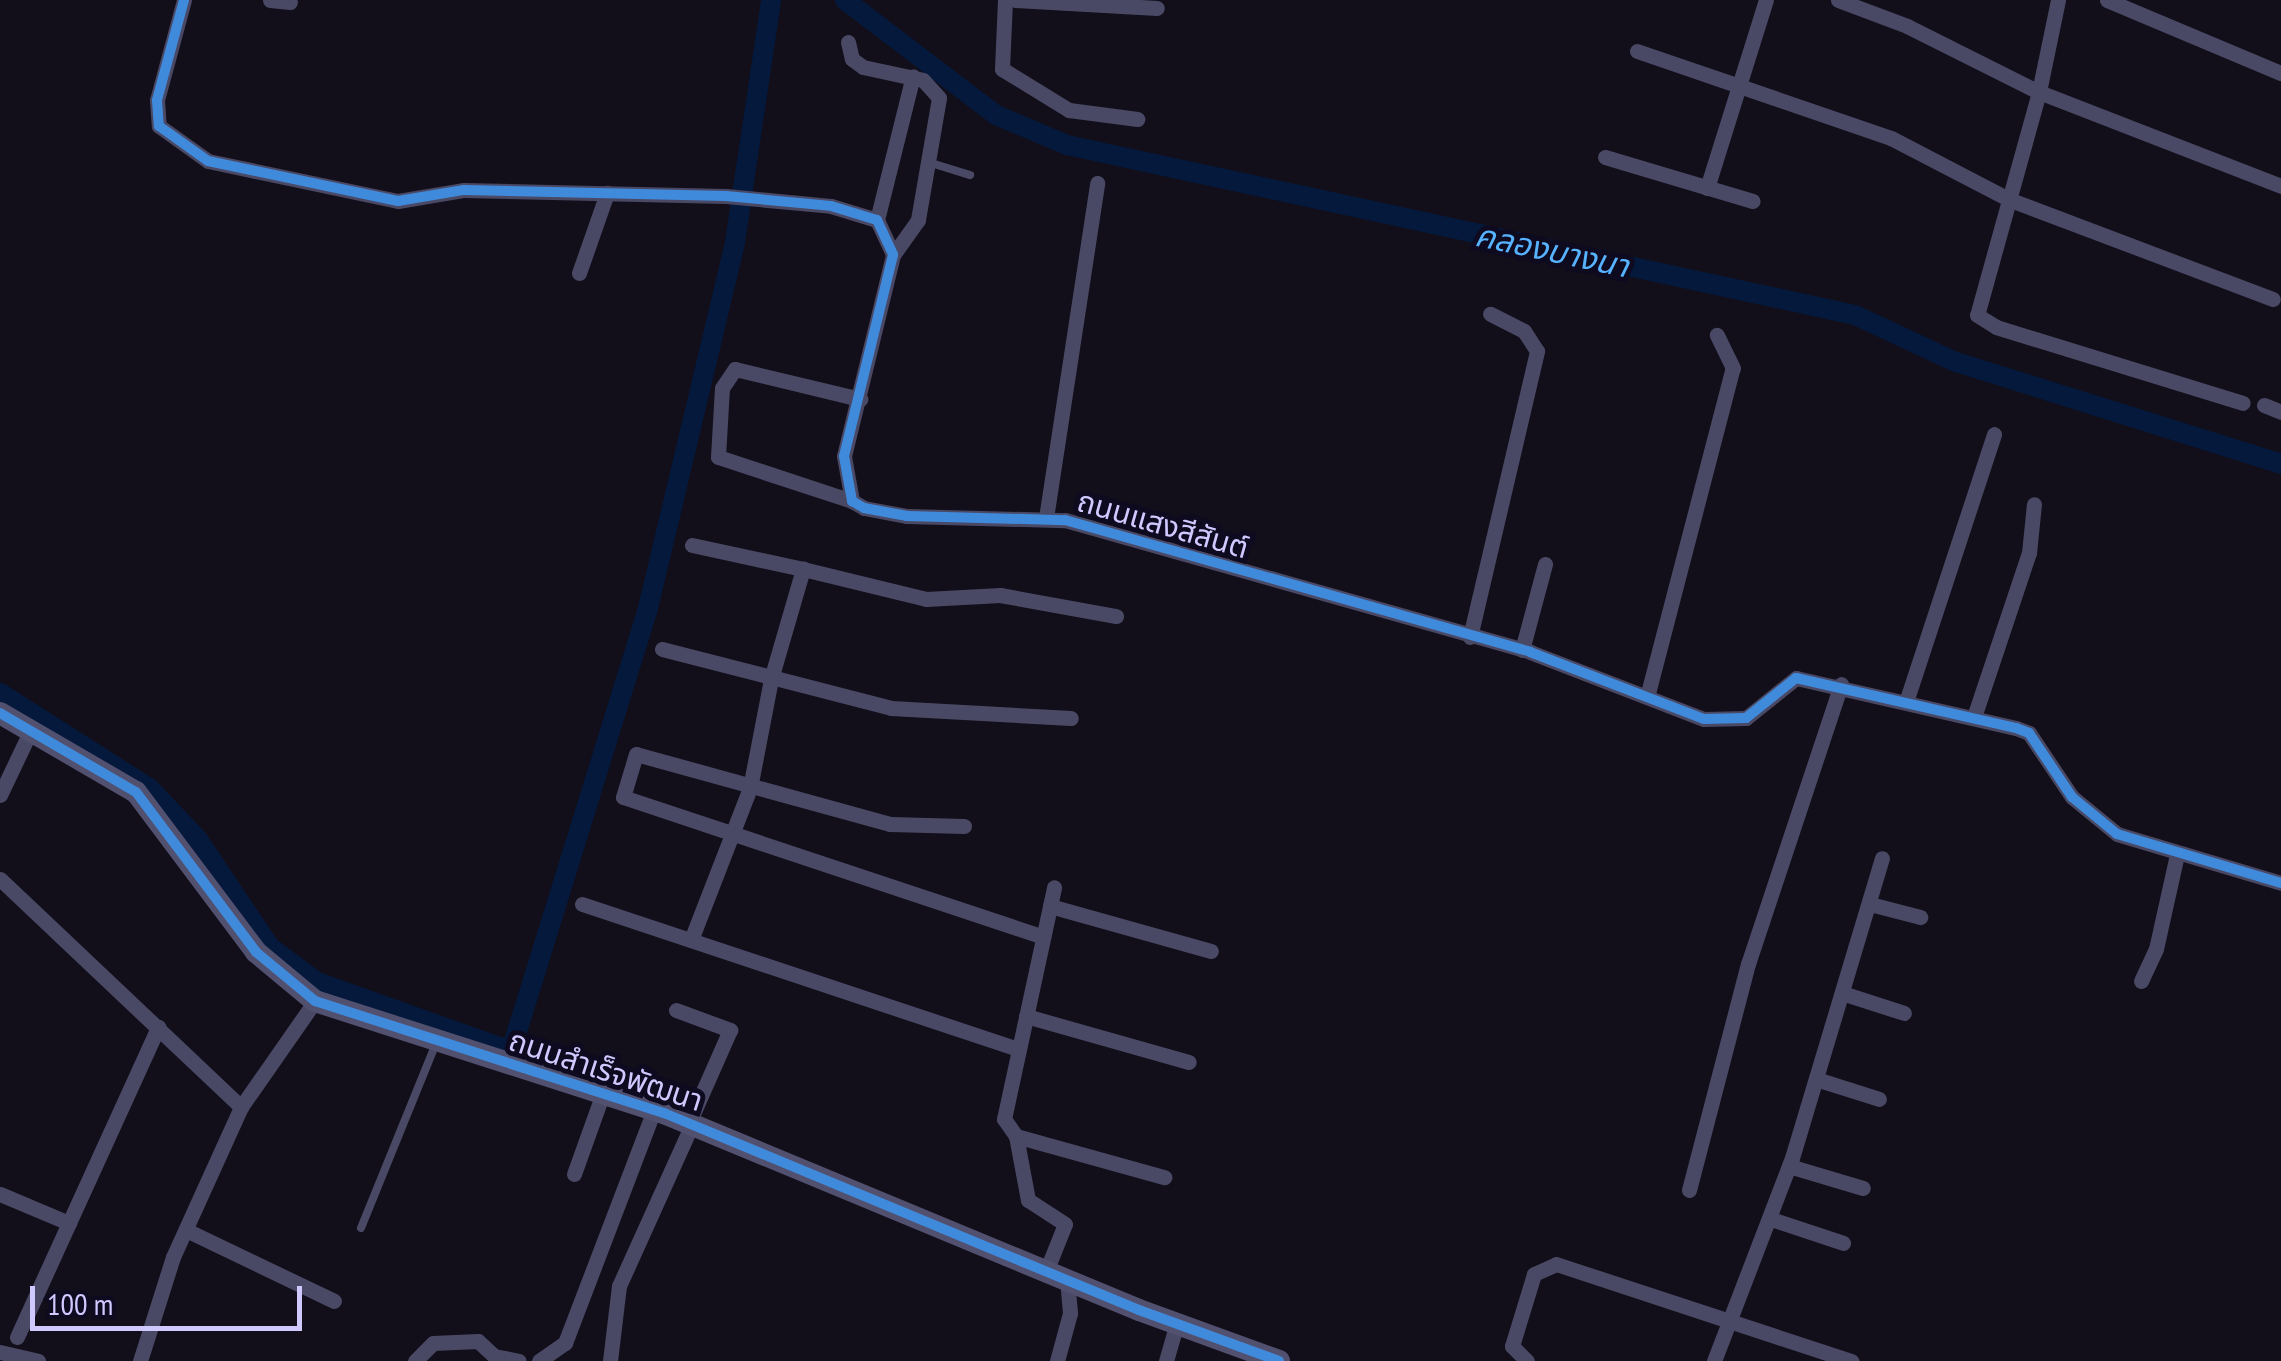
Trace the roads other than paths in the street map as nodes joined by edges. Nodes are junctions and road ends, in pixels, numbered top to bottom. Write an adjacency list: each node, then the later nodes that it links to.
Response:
1 (184, 0): 24 (street)
2 (270, 0): 9 (street)
3 (1005, 0): 17 (street)
4 (1015, 0): 10 (street)
5 (1766, 0): 15 (street)
6 (1838, 0): 16 (street)
7 (2058, 0): 16 (street)
8 (2107, 0): 13 (street)
9 (290, 2)
10 (1158, 8)
11 (848, 42): 14 (street)
12 (1636, 50): 15 (street)
13 (2281, 73)
14 (913, 76): 19 (street); 27 (street)
15 (1740, 85): 23 (street); 25 (street)
16 (2040, 92): 22 (street); 25 (street)
17 (1137, 120)
18 (1605, 156): 23 (street)
19 (930, 163): 20 (lane); 28 (street)
20 (970, 175)
21 (1097, 183): 40 (street)
22 (2281, 186)
23 (1708, 188): 26 (street)
24 (607, 193): 27 (street); 29 (street)
25 (2008, 199): 30 (street); 34 (street)
26 (1753, 201)
27 (877, 220): 28 (street)
28 (893, 255): 33 (street)
29 (579, 273)
30 (2274, 299)
31 (1490, 314): 45 (street)
32 (1717, 335): 50 (street)
33 (860, 398): 38 (street); 38 (street, ถนนแสงสีสันต์)
34 (2243, 402)
35 (2264, 405): 36 (street)
36 (2281, 412)
37 (1994, 434): 51 (street)
38 (852, 501): 40 (street, ถนนแสงสีสันต์)
39 (2034, 504): 53 (street)
40 (1046, 518): 45 (street, ถนนแสงสีสันต์)
41 (692, 545): 43 (street)
42 (1545, 564): 47 (street)
43 (803, 569): 44 (street); 48 (street)
44 (1116, 616)
45 (1470, 636): 47 (street, ถนนแสงสีสันต์)
46 (662, 650): 48 (street)
47 (1522, 650): 50 (street, ถนนแสงสีสันต์)
48 (771, 679): 54 (street); 56 (street)
49 (1841, 684): 50 (street, ถนนแสงสีสันต์); 51 (street, ถนนแสงสีสันต์); 93 (street)
50 (1648, 696)
51 (1906, 702): 53 (street, ถนนแสงสีสันต์)
52 (0, 713): 55 (street, ถนนสำเร็จพัฒนา)
53 (1974, 717): 60 (street, ถนนแสงสีสันต์)
54 (1070, 718)
55 (32, 728): 57 (street); 74 (street, ถนนสำเร็จพัฒนา)
56 (750, 788): 58 (street); 59 (street); 59 (street)
57 (0, 795)
58 (964, 826)
59 (732, 833): 69 (street); 70 (street)
60 (2177, 854): 63 (street, ถนนแสงสีสันต์); 72 (street)
61 (1882, 858): 66 (street)
62 (0, 879): 78 (street)
63 (2281, 883)
64 (1054, 887): 67 (street)
65 (582, 904): 70 (street)
66 (1870, 904): 68 (street); 73 (street)
67 (1050, 906): 69 (street); 71 (street)
68 (1920, 918)
69 (1044, 937): 77 (street)
70 (691, 940): 80 (street)
71 (1210, 951)
72 (2140, 981)
73 (1842, 994): 76 (street); 82 (street)
74 (315, 1000): 79 (street, ถนนสำเร็จพัฒนา); 85 (street)
75 (676, 1010): 87 (street)
76 (1904, 1012)
77 (1026, 1016): 80 (street); 81 (street)
78 (158, 1027): 85 (street); 96 (street)
79 (447, 1046): 83 (street, ถนนสำเร็จพัฒนา); 97 (lane)
80 (1019, 1049): 88 (street)
81 (1189, 1062)
82 (1816, 1079): 84 (street); 89 (street)
83 (603, 1093): 86 (street, ถนนสำเร็จพัฒนา); 90 (street)
84 (1879, 1099)
85 (241, 1107): 98 (street)
86 (654, 1110): 87 (street, ถนนสำเร็จพัฒนา); 111 (street)
87 (690, 1123): 100 (street, ถนนสำเร็จพัฒนา); 112 (street)
88 (1016, 1136): 91 (street); 100 (street)
89 (1789, 1166): 92 (street); 95 (street)
90 (574, 1174)
91 (1164, 1177)
92 (1863, 1188)
93 (1688, 1190)
94 (0, 1194): 96 (street)
95 (1771, 1219): 99 (street); 102 (street)
96 (69, 1223): 104 (street)
97 (361, 1228)
98 (186, 1230): 101 (street); 109 (street)
99 (1843, 1243)
100 (1057, 1273): 103 (street, ถนนสำเร็จพัฒนา); 113 (street)
101 (334, 1301)
102 (1730, 1319): 116 (street); 117 (street); 118 (street)
103 (1177, 1323): 114 (street); 115 (street, ถนนสำเร็จพัฒนา)
104 (17, 1337)
105 (0, 1352): 108 (street)
106 (490, 1358): 107 (street); 110 (street)
107 (416, 1360)
108 (38, 1361)
109 (140, 1361)
110 (519, 1361)
111 (540, 1361)
112 (610, 1361)
113 (1057, 1361)
114 (1166, 1361)
115 (1279, 1361)
116 (1527, 1361)
117 (1714, 1361)
118 (1851, 1361)

